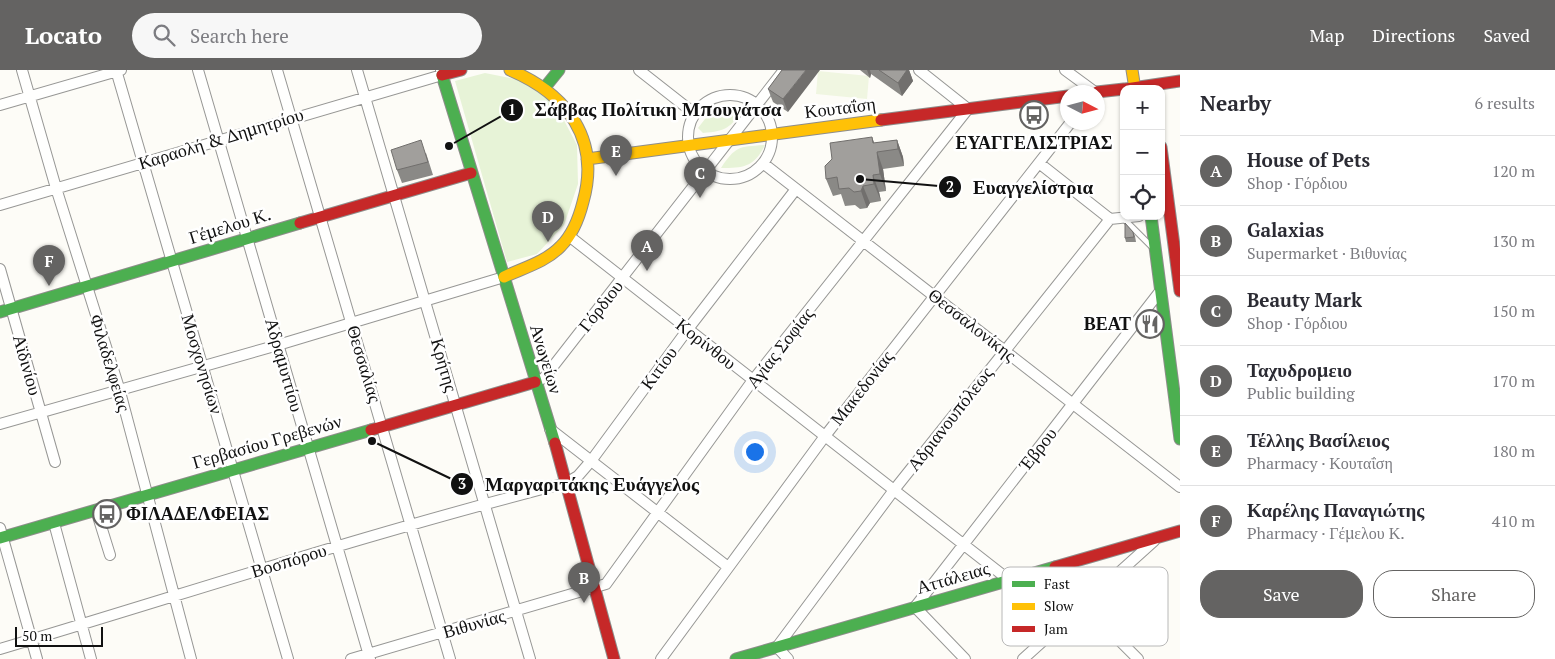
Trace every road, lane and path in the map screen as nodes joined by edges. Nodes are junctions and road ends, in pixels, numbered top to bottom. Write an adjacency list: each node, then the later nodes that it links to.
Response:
1 (22, 70): 24 (street, Φιλαδελφείας)
2 (118, 70): 24 (street); 38 (street, Μοσχονησίων)
3 (198, 70): 34 (street, Αδραμυττίου)
4 (277, 70): 31 (street, Θεσσαλίας)
5 (357, 70): 25 (street, Κρήτης)
6 (461, 70): 15 (main road)
7 (510, 70): 21 (main road)
8 (559, 70): 21 (main road)
9 (639, 70): 30 (street)
10 (919, 70): 29 (street)
11 (1065, 70): 17 (street)
12 (1132, 70): 18 (main road)
13 (1152, 70): 19 (main road)
14 (783, 71): 27 (street, Γόρδιου)
15 (438, 72): 25 (street, Καραολή & Δημητρίου); 42 (main road, Ανωγείων)
16 (1180, 81): 20 (main road)
17 (1086, 85)
18 (1130, 85)
19 (1154, 85)
20 (1163, 85)
21 (546, 86): 37 (main road)
22 (1120, 90): 23 (main road)
23 (1105, 91)
24 (30, 96): 28 (street); 44 (street, Φιλαδελφείας)
25 (365, 97): 31 (street, Καραολή & Δημητρίου); 46 (street, Κρήτης)
26 (1060, 97): 29 (main road, Κουταΐση)
27 (758, 104): 30 (street); 33 (street); 35 (street, Γόρδιου)
28 (0, 105)
29 (968, 109): 33 (main road, Κουταΐση); 56 (street, Αγίας Σοφίας)
30 (695, 114): 36 (street)
31 (291, 118): 34 (street, Καραολή & Δημητρίου); 49 (street, Θεσσαλίας)
32 (1066, 130): 39 (street, Μακεδονίας)
33 (774, 134): 35 (main road, Κουταΐση); 40 (street)
34 (218, 140): 38 (street, Καραολή & Δημητρίου); 55 (street, Αδραμυττίου)
35 (732, 140): 36 (main road, Κουταΐση); 43 (street, Γόρδιου)
36 (688, 146): 37 (main road, Κουταΐση); 43 (street)
37 (587, 159): 54 (main road)
38 (143, 163): 44 (street, Καραολή & Δημητρίου); 58 (street, Μοσχονησίων)
39 (1039, 163): 51 (street); 65 (street, Μακεδονίας)
40 (764, 164): 43 (street); 45 (street, Θεσσαλονίκης)
41 (1165, 164): 48 (main road)
42 (470, 173): 46 (main road, Γέμελου Κ.); 60 (main road, Ανωγείων)
43 (706, 173): 61 (street, Γόρδιου)
44 (56, 188): 47 (street, Καραολή & Δημητρίου); 62 (street, Φιλαδελφείας)
45 (796, 189): 56 (street, Θεσσαλονίκης); 69 (street, Κιτίου)
46 (394, 196): 49 (main road, Γέμελου Κ.); 66 (street, Κρήτης)
47 (0, 205)
48 (1175, 208): 64 (main road)
49 (320, 218): 55 (main road, Γέμελου Κ.); 68 (street, Θεσσαλίας)
50 (1120, 218): 51 (street)
51 (1110, 219): 71 (street, Αδριανουπόλεως)
52 (1125, 220): 57 (lane)
53 (1152, 220): 57 (main road)
54 (569, 236): 60 (main road); 61 (street, Κορίνθου)
55 (247, 239): 58 (main road, Γέμελου Κ.); 70 (street, Αδραμυττίου)
56 (863, 241): 65 (street, Θεσσαλονίκης); 74 (street, Αγίας Σοφίας)
57 (1156, 251): 63 (main road)
58 (172, 262): 62 (main road, Γέμελου Κ.); 72 (street, Μοσχονησίων)
59 (0, 269): 67 (street, Αϊδινίου)
60 (504, 277): 66 (street); 73 (main road, Ανωγείων)
61 (622, 278): 69 (street, Κορίνθου); 73 (street, Γόρδιου)
62 (87, 286): 67 (main road, Γέμελου Κ.); 75 (street, Φιλαδελφείας)
63 (1161, 290): 76 (street, Έβρου); 83 (main road)
64 (1180, 290)
65 (935, 296): 71 (street, Θεσσαλονίκης); 82 (street, Μακεδονίας)
66 (425, 301): 68 (street); 77 (street, Κρήτης)
67 (6, 310): 78 (street, Αϊδινίου)
68 (352, 323): 70 (street); 80 (street, Θεσσαλίας)
69 (688, 329): 74 (street, Κορίνθου); 85 (street, Κιτίου)
70 (278, 345): 72 (street); 84 (street, Αδραμυττίου)
71 (1004, 350): 76 (street, Θεσσαλονίκης); 91 (street, Αδριανουπόλεως)
72 (202, 366): 75 (street); 87 (street, Μοσχονησίων)
73 (540, 380): 77 (main road, Γερβασίου Γρεβενών); 81 (main road, Ανωγείων)
74 (753, 380): 82 (street, Κορίνθου); 95 (street, Αγίας Σοφίας)
75 (119, 388): 78 (street); 92 (street, Φιλαδελφείας)
76 (1073, 404): 90 (street, Θεσσαλονίκης); 101 (street, Έβρου)
77 (456, 405): 80 (main road, Γερβασίου Γρεβενών); 93 (street, Κρήτης)
78 (40, 411): 79 (street); 86 (street, Αϊδινίου)
79 (0, 424)
80 (383, 426): 84 (main road, Γερβασίου Γρεβενών); 97 (street, Θεσσαλίας)
81 (549, 428): 85 (street); 89 (main road, Ανωγείων)
82 (825, 436): 91 (street, Κορίνθου); 104 (street, Μακεδονίας)
83 (1180, 439)
84 (308, 448): 87 (main road, Γερβασίου Γρεβενών); 102 (street, Αδραμυττίου)
85 (591, 461): 88 (street, Κιτίου); 95 (street)
86 (54, 462)
87 (234, 470): 92 (main road, Γερβασίου Γρεβενών); 107 (street, Μοσχονησίων)
88 (578, 476): 89 (street, Βοσπόρου)
89 (566, 483): 93 (street, Βοσπόρου); 110 (main road, Ανωγείων)
90 (1180, 487)
91 (894, 490): 101 (street, Κορίνθου); 119 (street, Αδριανουπόλεως)
92 (148, 495): 94 (main road, Γερβασίου Γρεβενών); 111 (street, Φιλαδελφείας)
93 (484, 504): 97 (street, Βοσπόρου); 113 (street, Κρήτης)
94 (96, 510): 96 (main road, Γερβασίου Γρεβενών); 103 (street)
95 (656, 512): 104 (street); 110 (street, Αγίας Σοφίας)
96 (54, 523): 99 (main road, Γερβασίου Γρεβενών); 114 (street)
97 (411, 525): 102 (street, Βοσπόρου); 115 (street, Θεσσαλίας)
98 (1180, 531): 100 (main road, Αττάλειας)
99 (1, 534): 116 (street)
100 (1157, 538): 105 (main road, Αττάλειας); 106 (street)
101 (964, 545): 108 (street, Κορίνθου); 112 (street, Έβρου)
102 (338, 546): 107 (street, Βοσπόρου); 121 (street, Αδραμυττίου)
103 (110, 555)
104 (728, 567): 130 (street, Μακεδονίας)
105 (1058, 567)
106 (1126, 567)
107 (262, 569): 111 (street, Βοσπόρου); 125 (street, Μοσχονησίων)
108 (1002, 574)
109 (1002, 582): 112 (main road, Αττάλειας)
110 (596, 588): 113 (street, Βιθυνίας); 129 (main road, Ανωγείων)
111 (173, 598): 114 (street, Βοσπόρου); 124 (street, Φιλαδελφείας)
112 (915, 607): 119 (main road, Αττάλειας); 134 (street)
113 (516, 612): 115 (street, Βιθυνίας); 128 (street, Κρήτης)
114 (82, 625): 116 (street, Βοσπόρου); 123 (street)
115 (442, 633): 121 (street, Βιθυνίας); 127 (street, Θεσσαλίας)
116 (31, 640): 120 (street, Βοσπόρου); 122 (street)
117 (1038, 646): 135 (street)
118 (1125, 646): 136 (street)
119 (777, 647): 131 (main road, Αττάλειας); 132 (street); 133 (street)
120 (0, 649)
121 (369, 656): 126 (street, Βιθυνίας)
122 (37, 659)
123 (92, 659)
124 (191, 659)
125 (288, 659)
126 (351, 659)
127 (450, 659)
128 (530, 659)
129 (614, 659)
130 (661, 659)
131 (736, 659)
132 (780, 659)
133 (788, 659)
134 (965, 659)
135 (1023, 659)
136 (1138, 659)

